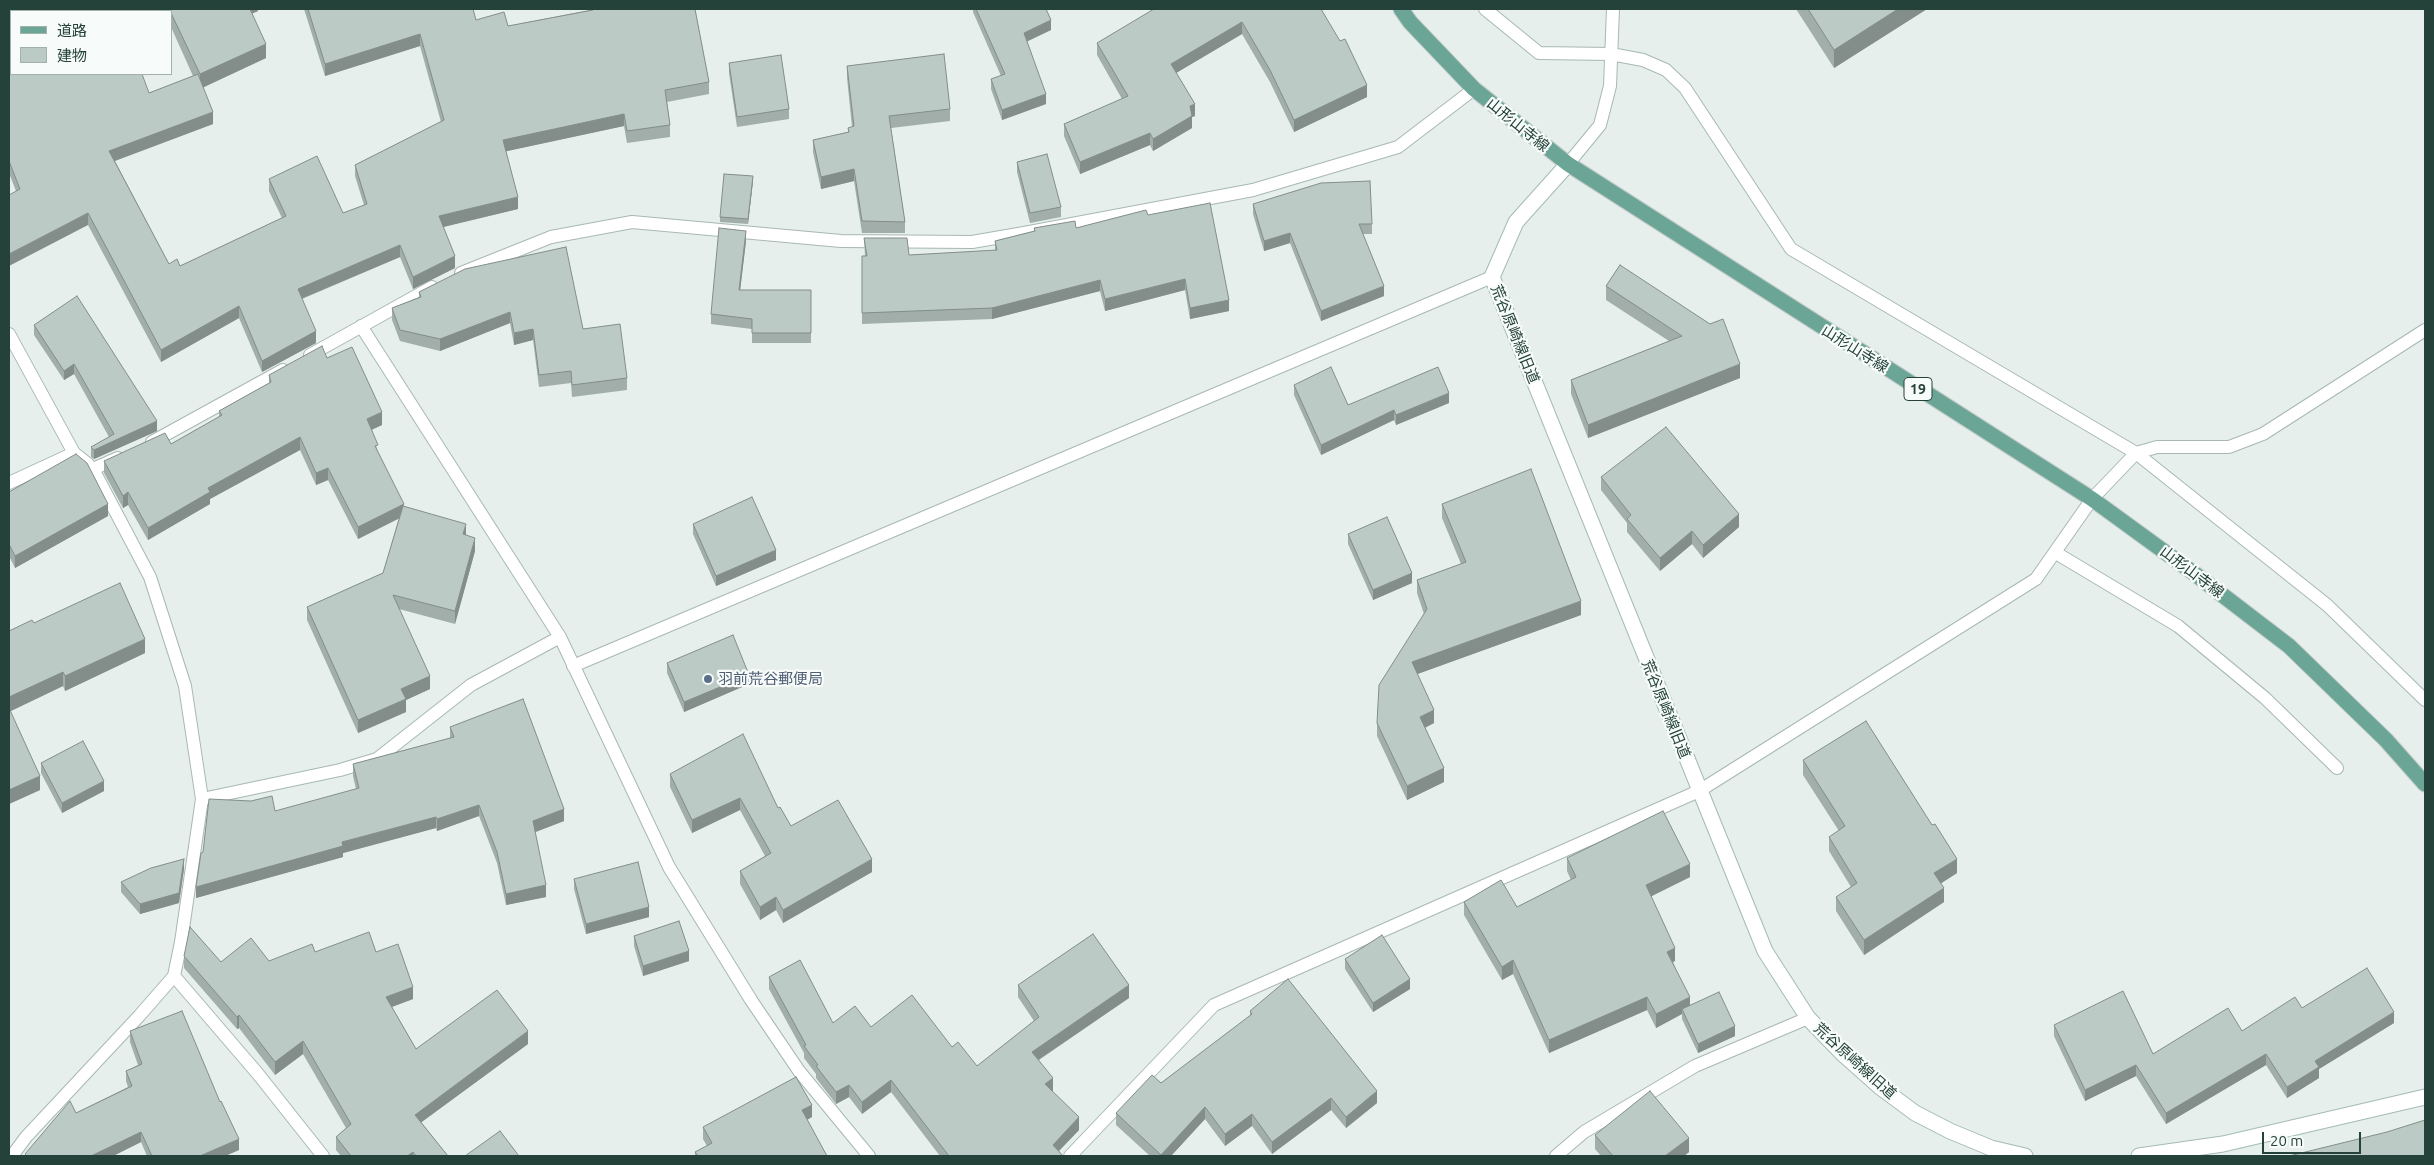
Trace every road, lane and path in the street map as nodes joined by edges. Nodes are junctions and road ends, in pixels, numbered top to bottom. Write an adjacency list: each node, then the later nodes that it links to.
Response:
1 (1401, 9): 5 (main road, 山形山寺線 / 19)
2 (1485, 9): 4 (lane)
3 (1613, 9): 4 (lane)
4 (1611, 54): 6 (lane); 12 (lane)
5 (1474, 89): 6 (main road, 山形山寺線 / 19); 8 (lane)
6 (1568, 164): 7 (street, 荒谷原崎線旧道); 15 (main road, 山形山寺線 / 19)
7 (1492, 277): 18 (lane); 22 (street, 荒谷原崎線旧道)
8 (361, 326): 13 (lane); 17 (lane)
9 (2425, 330): 12 (lane)
10 (9, 334): 11 (lane)
11 (74, 453): 13 (lane); 14 (lane)
12 (2136, 454): 15 (lane); 19 (lane)
13 (93, 469): 23 (lane)
14 (9, 483)
15 (2092, 499): 16 (lane); 21 (main road, 山形山寺線 / 19)
16 (2056, 553): 20 (lane); 22 (lane)
17 (560, 637): 18 (lane); 23 (lane)
18 (574, 666): 29 (lane)
19 (2425, 700)
20 (2337, 768)
21 (2425, 784)
22 (1699, 791): 25 (street, 荒谷原崎線旧道); 30 (lane)
23 (202, 799): 24 (lane)
24 (174, 976): 27 (lane); 28 (lane)
25 (1808, 1018): 31 (lane); 32 (street, 荒谷原崎線旧道)
26 (2425, 1097): 33 (street)
27 (12, 1156)
28 (323, 1156)
29 (869, 1156)
30 (1070, 1156)
31 (1556, 1156)
32 (2025, 1156)
33 (2140, 1156)

